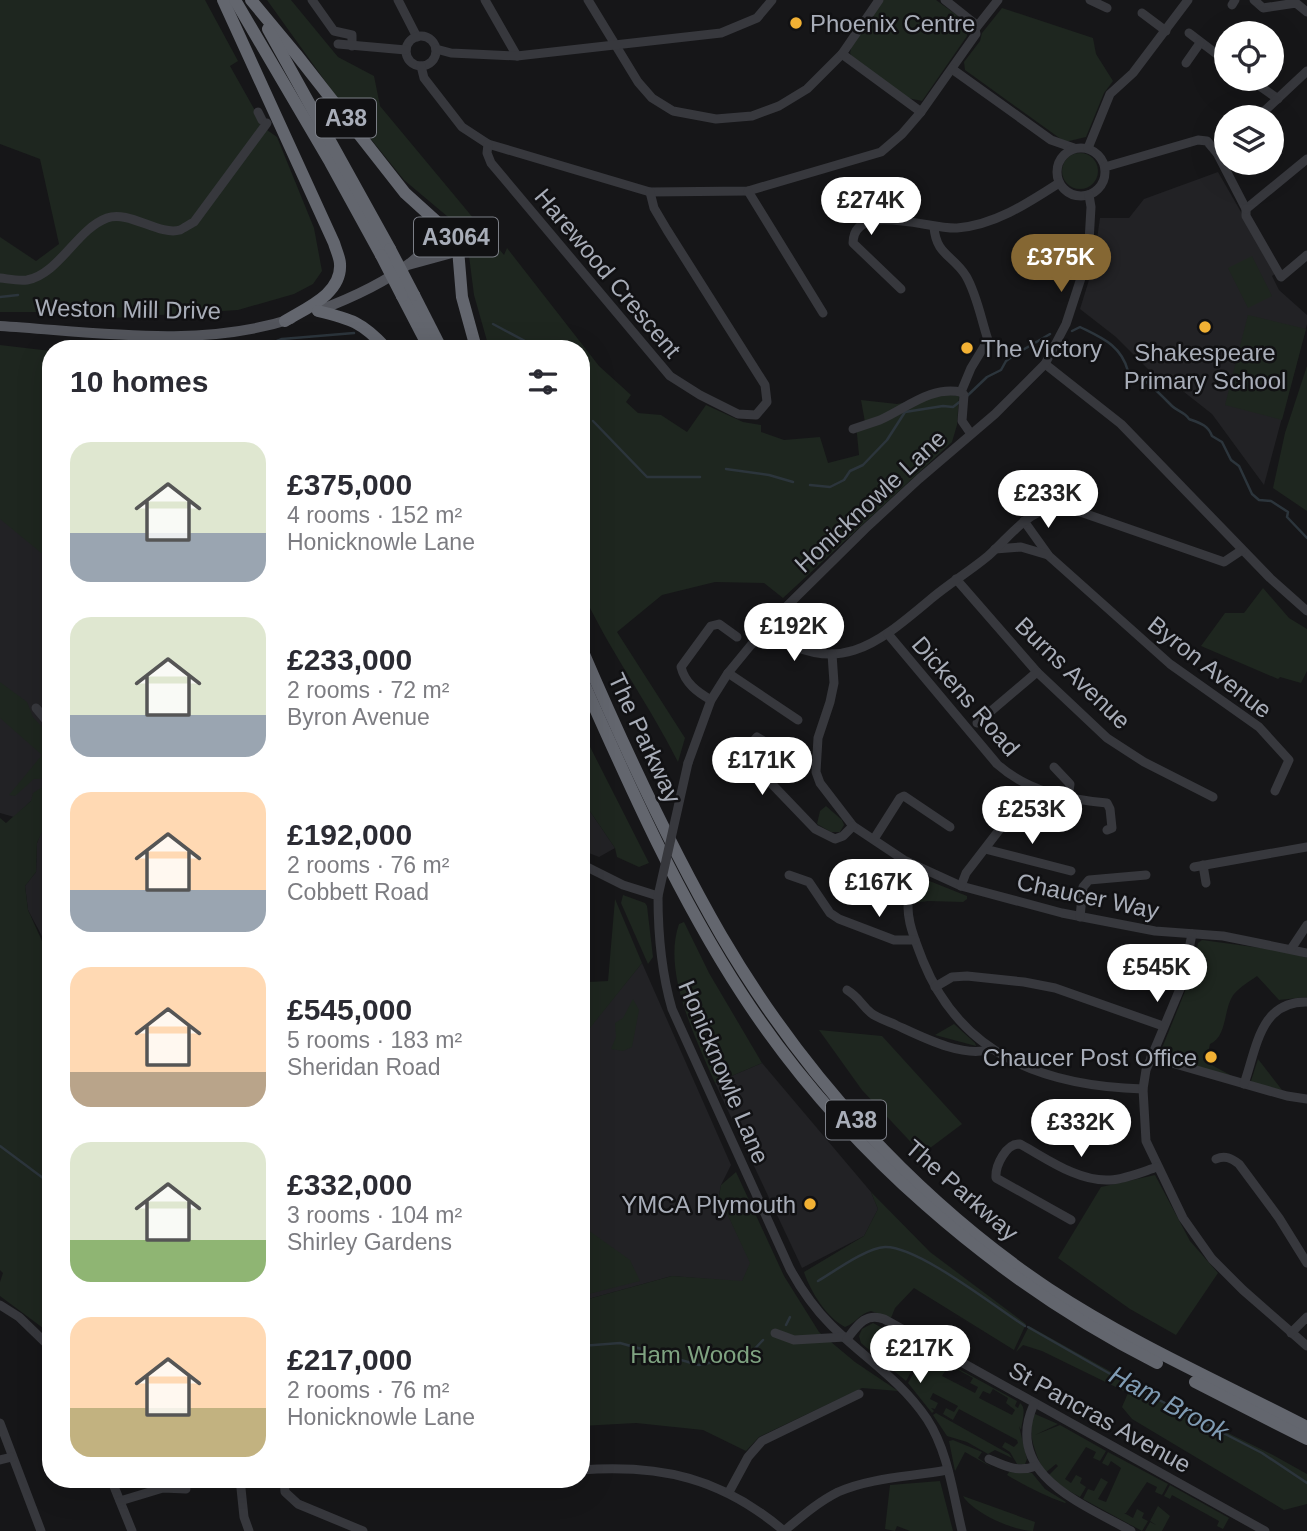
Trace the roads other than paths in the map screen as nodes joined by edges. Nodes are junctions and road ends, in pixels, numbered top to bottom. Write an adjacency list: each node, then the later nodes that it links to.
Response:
1 (223, 0): 66 (highway, A38)
2 (235, 0): 58 (highway, A38)
3 (251, 0): 56 (highway, A38); 58 (highway, A38)
4 (312, 0): 25 (street)
5 (398, 0): 22 (street)
6 (485, 0): 31 (street)
7 (588, 0): 26 (street)
8 (772, 0): 26 (street)
9 (879, 0): 30 (street)
10 (945, 0): 19 (street)
11 (998, 0): 19 (street)
12 (1090, 0): 16 (street)
13 (1188, 0): 20 (street)
14 (1254, 0): 15 (street)
15 (1295, 2): 17 (street)
16 (1107, 8)
17 (1307, 12)
18 (1142, 13): 20 (street)
19 (976, 28): 34 (street)
20 (1166, 31): 44 (street)
21 (1189, 33): 23 (street)
22 (418, 37): 27 (street); 28 (street)
23 (1200, 43): 29 (street); 32 (street)
24 (338, 44): 25 (street)
25 (352, 46): 28 (street)
26 (617, 46): 30 (street); 31 (street)
27 (436, 49): 31 (street); 33 (street)
28 (406, 50): 33 (street)
29 (1214, 53)
30 (842, 54): 39 (street)
31 (517, 56)
32 (1186, 63)
33 (421, 66): 42 (street)
34 (952, 69): 39 (street); 41 (street)
35 (1307, 71): 37 (street)
36 (1267, 91): 37 (street)
37 (1278, 99): 38 (street)
38 (1271, 105)
39 (921, 112): 51 (street)
40 (262, 118): 61 (street)
41 (1051, 140): 43 (street); 47 (street)
42 (488, 144): 52 (street); 52 (street, Harewood Crescent)
43 (1074, 148): 44 (street); 47 (street)
44 (1088, 148): 48 (street)
45 (1214, 149): 48 (street)
46 (1307, 159): 54 (street)
47 (1058, 162): 50 (street)
48 (1105, 167): 53 (street)
49 (1228, 175): 54 (street)
50 (1059, 183): 53 (street); 55 (street)
51 (748, 191): 52 (street); 65 (street)
52 (650, 192)
53 (1089, 195): 72 (street, Honicknowle Lane)
54 (1246, 209): 59 (street)
55 (934, 227): 62 (street); 73 (street)
56 (447, 231): 57 (main road, A3064); 60 (main road, A3064)
57 (458, 249): 60 (main road, A3064); 71 (highway)
58 (386, 252): 63 (highway, A38, bridge)
59 (1307, 255)
60 (408, 265): 64 (main road, Weston Mill Drive)
61 (0, 278)
62 (901, 289)
63 (408, 296): 69 (highway, A38); 70 (highway, A38)
64 (318, 310): 66 (main road, Weston Mill Drive); 68 (highway)
65 (823, 313)
66 (285, 321): 67 (main road, Weston Mill Drive)
67 (0, 326)
68 (378, 340)
69 (426, 340)
70 (436, 340)
71 (474, 340)
72 (1045, 364): 75 (street, Honicknowle Lane); 78 (street)
73 (963, 393): 74 (street); 75 (street)
74 (853, 429)
75 (971, 434): 82 (street, Honicknowle Lane)
76 (1024, 521): 77 (street); 78 (street); 79 (street, Byron Avenue)
77 (995, 549): 79 (street, Byron Avenue); 80 (street)
78 (1242, 550): 81 (street)
79 (1049, 556): 99 (street, Byron Avenue)
80 (956, 579): 83 (street); 87 (street, Burns Avenue)
81 (1307, 611)
82 (767, 632): 85 (street); 88 (street, Honicknowle Lane)
83 (888, 635): 85 (street); 101 (street, Dickens Road)
84 (737, 637): 90 (street)
85 (832, 654): 103 (street, Chaucer Way)
86 (590, 668): 146 (highway, The Parkway / A38)
87 (1037, 672): 92 (street); 100 (street, Burns Avenue)
88 (728, 673): 90 (street, Honicknowle Lane); 95 (street)
89 (590, 697): 147 (highway, The Parkway / A38)
90 (711, 700): 116 (street, Honicknowle Lane, bridge)
91 (36, 708): 93 (street)
92 (993, 710): 94 (street); 96 (street)
93 (42, 715)
94 (1001, 719)
95 (798, 720)
96 (977, 723)
97 (777, 749): 103 (street)
98 (1054, 767): 101 (street)
99 (1275, 791)
100 (1213, 797)
101 (1068, 798): 105 (street, Dickens Road)
102 (1003, 825): 108 (street)
103 (853, 826): 106 (street, Chaucer Way)
104 (950, 827): 106 (street)
105 (1107, 830)
106 (874, 839): 111 (street, Chaucer Way)
107 (1307, 847): 114 (street)
108 (985, 849): 112 (street); 115 (street)
109 (801, 867): 120 (street)
110 (590, 869): 116 (street)
111 (922, 870): 115 (street, Chaucer Way); 120 (street)
112 (1071, 871)
113 (1146, 875): 117 (street)
114 (1206, 883)
115 (961, 886): 117 (street, Chaucer Way)
116 (658, 896): 140 (street, Honicknowle Lane)
117 (1080, 917): 119 (street, Chaucer Way)
118 (1307, 925): 121 (street)
119 (1192, 934): 121 (street, Chaucer Way); 126 (street)
120 (915, 940): 123 (street)
121 (1291, 949): 122 (street, Chaucer Way)
122 (1307, 953)
123 (935, 987): 126 (street); 127 (street)
124 (847, 990): 127 (street)
125 (1307, 1002): 129 (street)
126 (1163, 1026): 128 (street)
127 (991, 1049): 130 (street)
128 (1151, 1057): 129 (street); 130 (street)
129 (1244, 1084): 131 (street)
130 (1143, 1089): 133 (street)
131 (1307, 1099)
132 (1216, 1159): 135 (street)
133 (1157, 1167): 134 (street); 139 (street)
134 (1071, 1220)
135 (1307, 1263)
136 (0, 1305): 141 (street)
137 (1307, 1317): 139 (street)
138 (775, 1333): 140 (street)
139 (1291, 1333): 142 (street)
140 (846, 1338): 144 (street, St Pancras Avenue); 153 (street, Honicknowle Lane)
141 (42, 1339)
142 (1307, 1346)
143 (855, 1399): 158 (street)
144 (1034, 1404): 151 (street); 167 (street, St Pancras Avenue)
145 (0, 1423): 148 (street)
146 (1307, 1427)
147 (1307, 1439)
148 (12, 1457): 150 (street); 160 (street)
149 (989, 1459): 151 (street)
150 (0, 1460)
151 (1036, 1466): 166 (street)
152 (590, 1470): 158 (street)
153 (947, 1470): 164 (street); 165 (street, Honicknowle Lane)
154 (115, 1488): 159 (street)
155 (241, 1488): 162 (street)
156 (285, 1488): 163 (street)
157 (186, 1489): 159 (street)
158 (729, 1492): 164 (street)
159 (120, 1501): 161 (street)
160 (41, 1531)
161 (132, 1531)
162 (249, 1531)
163 (362, 1531)
164 (784, 1531)
165 (962, 1531)
166 (1131, 1531)
167 (1265, 1531)

